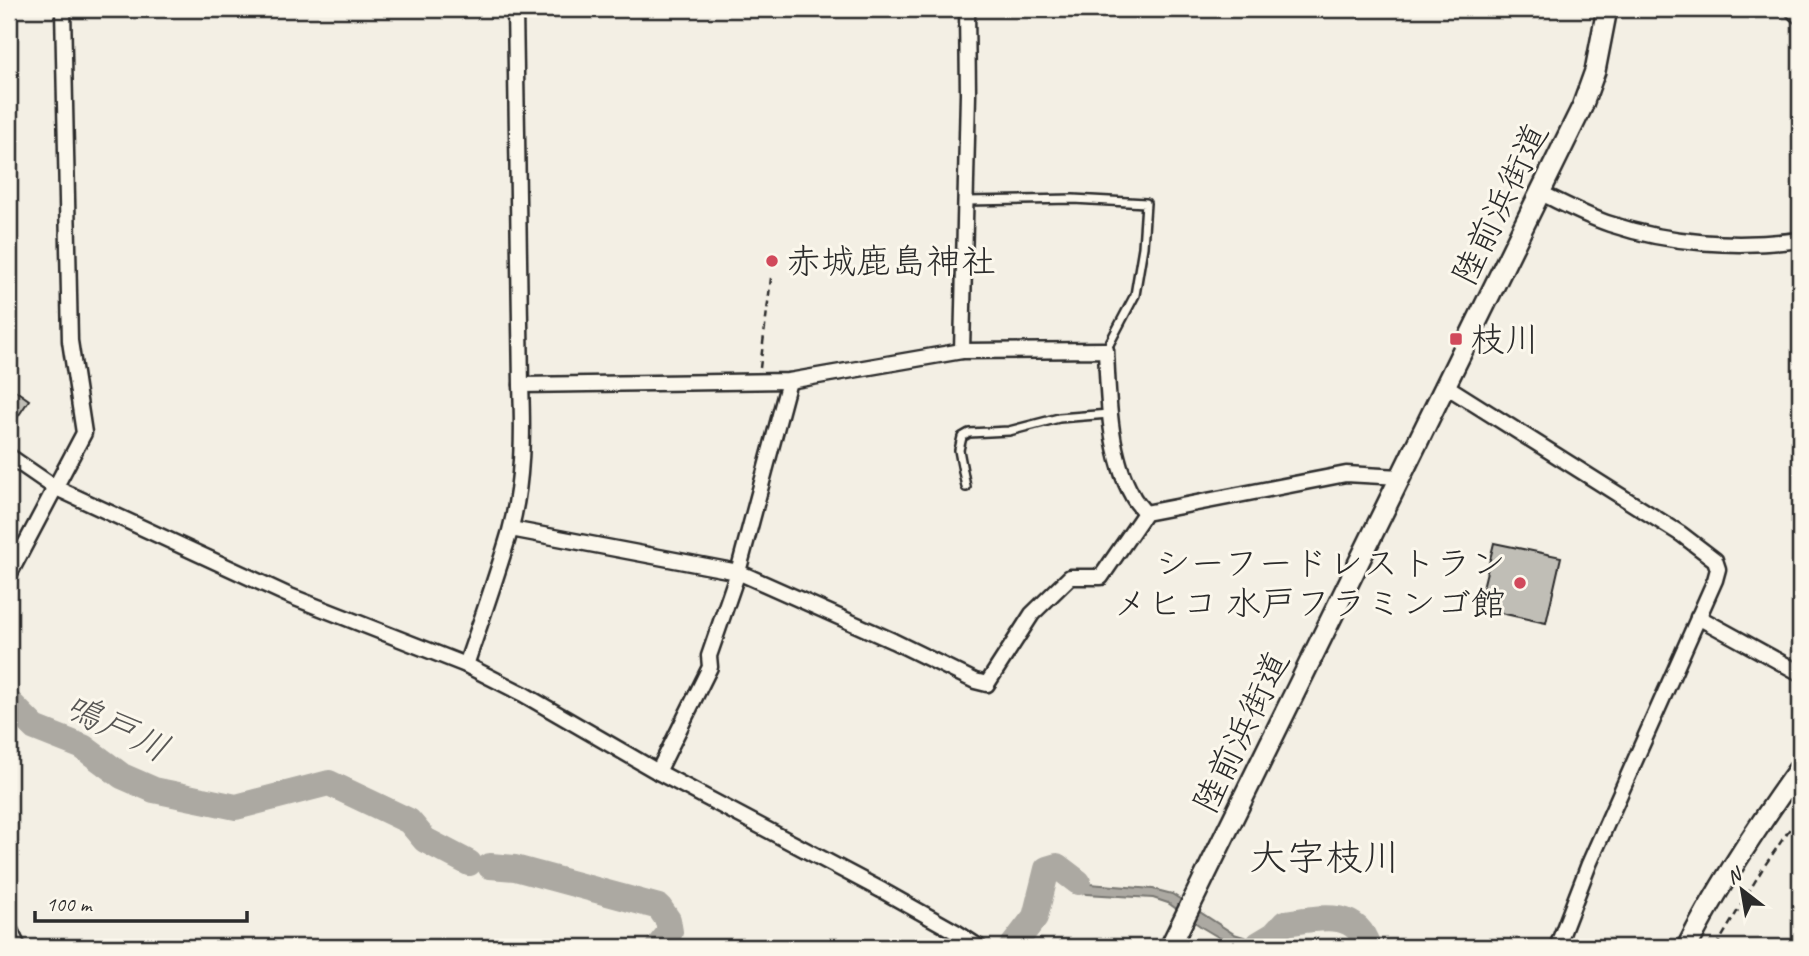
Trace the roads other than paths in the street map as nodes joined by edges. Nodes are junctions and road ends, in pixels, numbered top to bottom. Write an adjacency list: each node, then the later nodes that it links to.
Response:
1 (63, 9): 16 (street)
2 (515, 9): 11 (street)
3 (967, 9): 6 (street)
4 (1607, 9): 5 (main road, 陸前浜街道)
5 (1541, 193): 7 (street); 12 (main road, 陸前浜街道)
6 (966, 201): 8 (lane); 9 (street)
7 (1800, 240)
8 (1106, 350): 9 (street); 13 (street)
9 (962, 351): 10 (street)
10 (789, 381): 11 (street); 20 (street)
11 (521, 385): 19 (street)
12 (1446, 386): 15 (main road, 陸前浜街道); 22 (street)
13 (1109, 414): 17 (lane); 18 (street)
14 (9, 456): 16 (street)
15 (1400, 477): 18 (street); 30 (main road, 陸前浜街道)
16 (54, 487): 21 (street); 23 (street)
17 (966, 487)
18 (1145, 513): 20 (street)
19 (511, 529): 20 (street); 23 (street)
20 (738, 572): 26 (street)
21 (9, 575)
22 (1698, 617): 24 (street); 31 (street)
23 (466, 665): 26 (street)
24 (1800, 673)
25 (1800, 767): 32 (main road)
26 (658, 772): 29 (street)
27 (9, 928): 28 (street)
28 (18, 947)
29 (979, 947)
30 (1170, 947)
31 (1557, 947)
32 (1687, 947)

